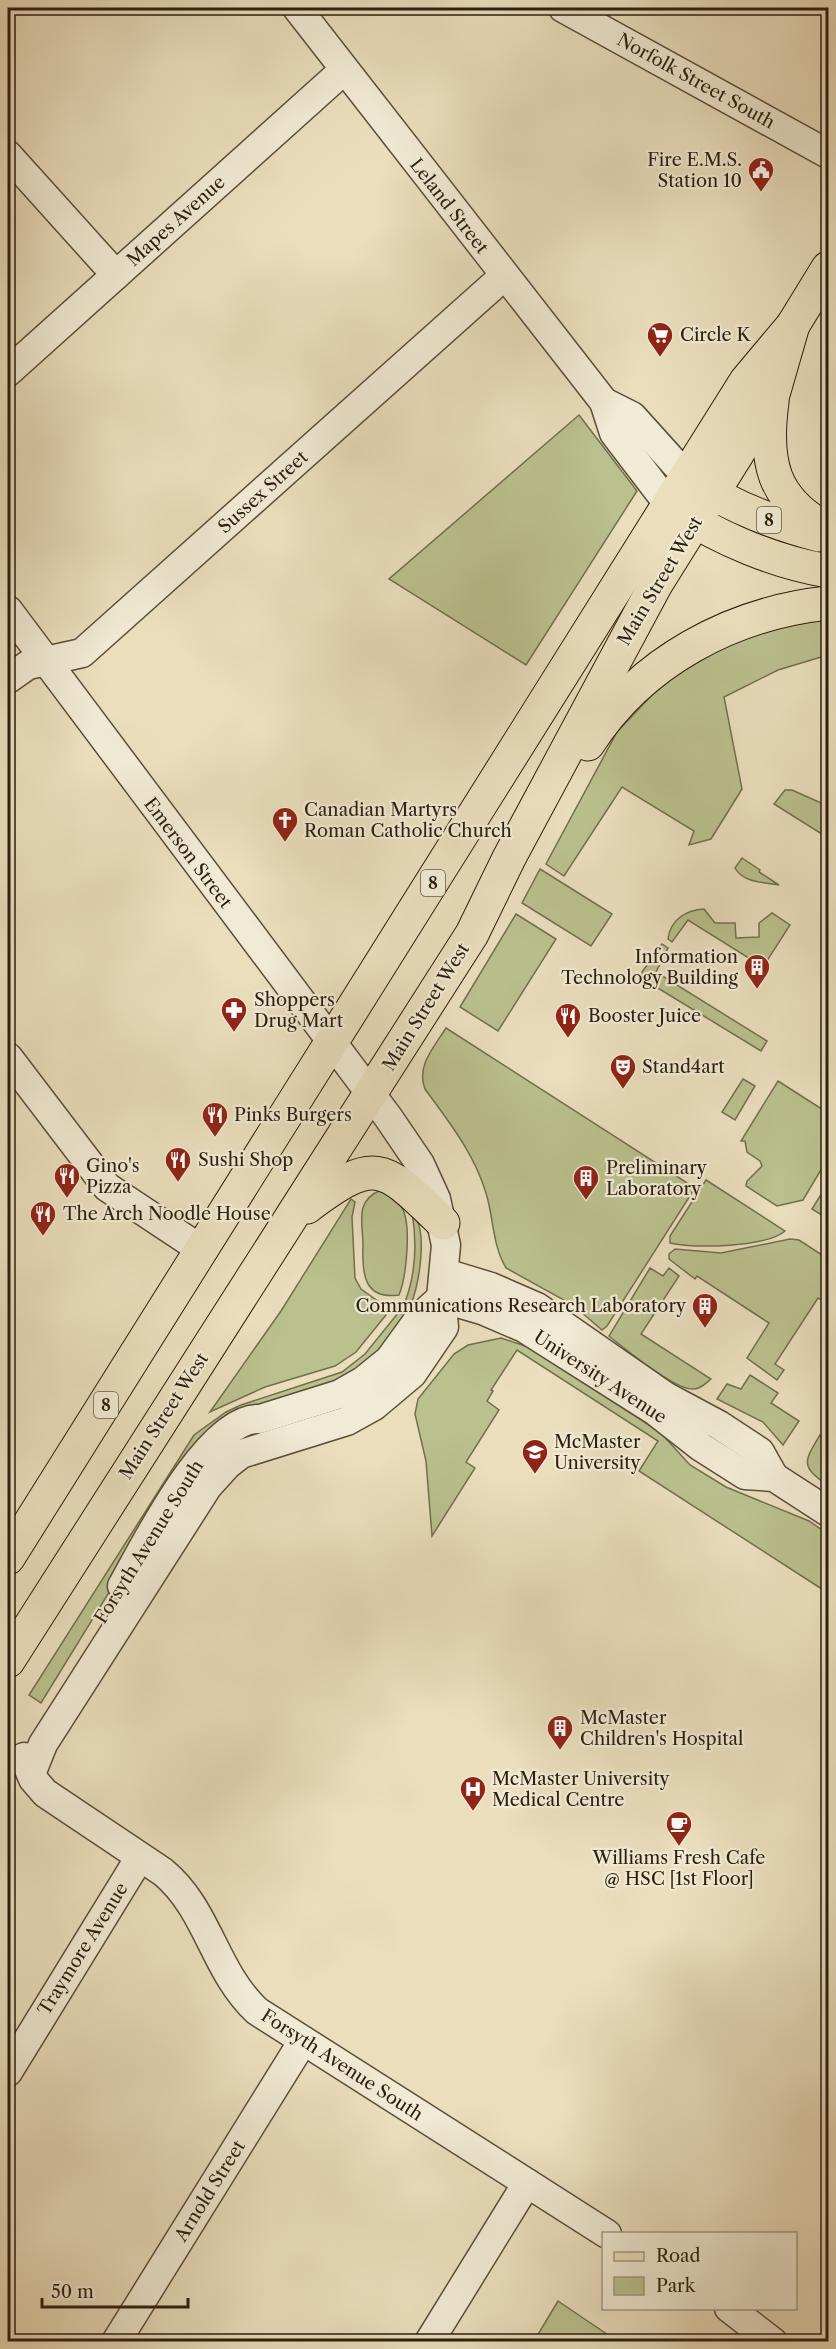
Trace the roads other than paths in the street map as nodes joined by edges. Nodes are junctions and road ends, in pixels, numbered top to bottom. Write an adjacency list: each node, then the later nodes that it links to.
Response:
1 (297, 8): 3 (street, Leland Street)
2 (563, 8): 4 (street, Norfolk Street South)
3 (344, 70): 7 (street, Mapes Avenue); 8 (street, Leland Street)
4 (828, 154)
5 (8, 155): 7 (street)
6 (828, 268): 9 (main road, Main Street West)
7 (116, 275): 10 (street, Mapes Avenue)
8 (504, 276): 12 (street, Leland Street); 20 (street, Sussex Street)
9 (793, 325): 11 (main road, Main Street West); 13 (main road, Main Street West)
10 (8, 372)
11 (772, 398): 13 (main road, Main Street West); 15 (main road)
12 (604, 402): 13 (street, Leland Street); 14 (street, Leland Street)
13 (699, 485): 14 (main road, Main Street West / 8); 16 (main road, 8)
14 (682, 513): 17 (main road, 8); 22 (main road, Main Street West / 8); 23 (main road, Main Street West / 8)
15 (828, 530)
16 (828, 537)
17 (828, 571)
18 (828, 603): 22 (main road)
19 (8, 610): 20 (street, Emerson Street)
20 (45, 662): 21 (street, Sussex Street); 23 (street, Emerson Street)
21 (8, 679)
22 (489, 903): 25 (main road, Main Street West / 8)
23 (332, 1043): 25 (street, Emerson Street); 28 (main road, Main Street West / 8)
24 (8, 1057): 28 (street)
25 (371, 1094): 26 (main road, Main Street West / 8); 27 (street)
26 (291, 1219): 27 (main road); 32 (main road, Main Street West / 8)
27 (443, 1223): 29 (street)
28 (202, 1251): 31 (main road, Main Street West / 8)
29 (443, 1285): 30 (street, University Avenue); 33 (street, Forsyth Avenue South)
30 (828, 1512)
31 (8, 1558)
32 (8, 1661)
33 (140, 1857): 34 (street, Forsyth Avenue South); 35 (street, Traymore Avenue)
34 (303, 2041): 36 (street, Forsyth Avenue South); 39 (street, Arnold Street)
35 (8, 2072)
36 (527, 2183): 37 (street, Forsyth Avenue South); 40 (street)
37 (605, 2232)
38 (732, 2310): 41 (street)
39 (116, 2342)
40 (429, 2342)
41 (773, 2342)

